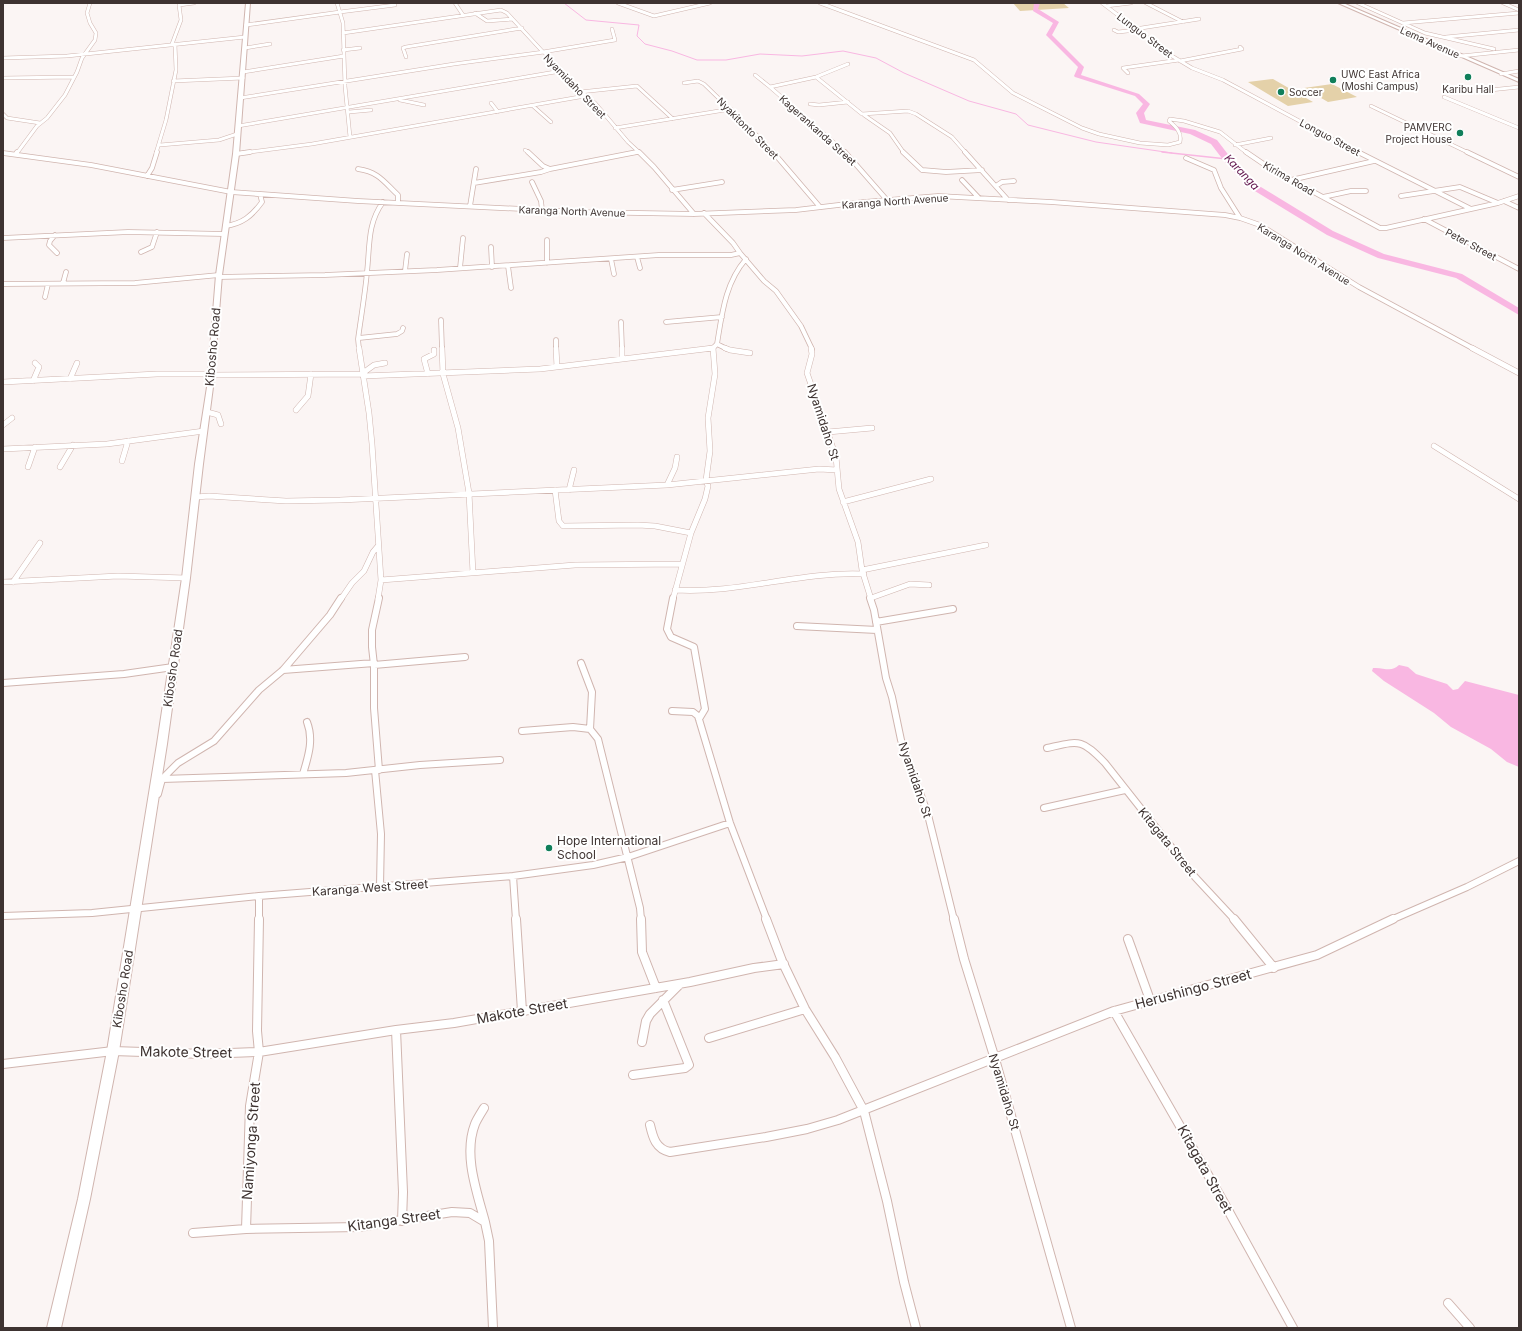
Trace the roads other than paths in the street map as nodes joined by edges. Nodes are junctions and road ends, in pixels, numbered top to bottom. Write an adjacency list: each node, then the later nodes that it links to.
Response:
1 (90, 3): 43 (street)
2 (194, 3): 34 (street)
3 (248, 3): 25 (street, Kibosho Road)
4 (337, 3): 18 (street)
5 (455, 3): 20 (street)
6 (618, 3): 7 (street)
7 (710, 3)
8 (820, 3): 99 (street, Kirima Road)
9 (1102, 3): 16 (street, Lunguo Street)
10 (1131, 3): 16 (street)
11 (1146, 3): 23 (street)
12 (1340, 3): 46 (street, Lema Avenue)
13 (1358, 3): 24 (street)
14 (1503, 3): 17 (street)
15 (395, 5): 18 (street)
16 (1106, 6): 29 (street, Lunguo Street)
17 (1519, 11): 24 (street)
18 (340, 12): 25 (street); 31 (street)
19 (475, 13): 20 (street); 21 (street); 21 (street)
20 (463, 15): 31 (street)
21 (512, 19): 26 (street)
22 (1200, 19): 23 (street)
23 (1183, 22): 29 (street)
24 (1400, 23): 32 (street)
25 (246, 25): 33 (street, Kibosho Road)
26 (522, 28): 42 (street); 45 (street)
27 (612, 29): 42 (street)
28 (1114, 30): 29 (street)
29 (1136, 30): 48 (street, Lunguo Street)
30 (1519, 30): 32 (street)
31 (343, 33): 40 (street)
32 (1441, 37): 39 (street)
33 (245, 38): 34 (street); 37 (street, Kibosho Road)
34 (173, 44): 43 (street); 61 (street)
35 (270, 44): 37 (street)
36 (1240, 47): 48 (street)
37 (245, 48): 56 (street, Kibosho Road)
38 (360, 48): 40 (street)
39 (1494, 49)
40 (343, 50): 44 (street)
41 (1519, 50): 46 (street)
42 (543, 52): 51 (street, Nyamidaho Street); 64 (street, Nyamidaho Street)
43 (84, 54): 47 (street); 58 (street)
44 (344, 56): 56 (street); 64 (street)
45 (406, 56)
46 (1461, 56): 55 (street, Lema Avenue)
47 (3, 58)
48 (1180, 61): 50 (street, Lunguo Street); 53 (street)
49 (848, 64): 59 (street, Kagerankanda Street)
50 (1188, 66): 107 (street, Longuo Street)
51 (561, 71): 62 (street); 73 (street, Nyamidaho Street)
52 (1519, 71): 55 (street)
53 (1128, 73)
54 (505, 74): 62 (street)
55 (1501, 74): 63 (street, Lema Avenue)
56 (243, 75): 61 (street); 76 (street, Kibosho Road)
57 (755, 75): 68 (street)
58 (74, 77): 60 (street); 92 (street)
59 (816, 77): 68 (street, Kagerankanda Street); 78 (street)
60 (3, 78)
61 (173, 81): 98 (street)
62 (506, 81): 70 (street)
63 (1519, 81)
64 (345, 82): 76 (street, Nyamidaho Street); 85 (street)
65 (684, 83): 84 (street, Nyakitonto Street)
66 (460, 84): 70 (street)
67 (452, 85): 72 (street)
68 (770, 87): 130 (street, Kagerankanda Street)
69 (1519, 87): 71 (street)
70 (462, 89): 72 (street)
71 (1490, 90)
72 (438, 92): 77 (street)
73 (580, 92): 74 (street, Nyamidaho Street); 90 (street)
74 (585, 96): 82 (street); 94 (street, Nyamidaho Street)
75 (1444, 97): 93 (street)
76 (240, 98): 95 (street, Kibosho Road)
77 (396, 99): 81 (street); 85 (street)
78 (848, 102): 80 (street); 89 (street)
79 (491, 103): 87 (street)
80 (810, 104)
81 (424, 105)
82 (534, 106): 87 (street); 91 (street)
83 (1371, 106): 113 (street)
84 (730, 108): 90 (street); 137 (street, Nyakitonto Street)
85 (348, 110): 86 (street); 95 (street); 96 (street)
86 (371, 110)
87 (498, 112): 96 (street)
88 (3, 114): 92 (street)
89 (864, 115): 111 (street); 111 (street)
90 (673, 119): 94 (street)
91 (551, 122)
92 (40, 124): 103 (street)
93 (1518, 127)
94 (615, 128): 101 (street, Nyamidaho Street)
95 (238, 130): 98 (street); 104 (street, Kibosho Road)
96 (350, 137): 104 (street)
97 (1272, 138): 99 (street)
98 (160, 145): 112 (street)
99 (1235, 145): 115 (street, Kirima Road)
100 (525, 150): 109 (street)
101 (638, 152): 109 (street); 121 (street, Nyamidaho Street)
102 (3, 153): 103 (street, Karanga North Avenue)
103 (14, 154): 105 (street); 112 (street, Karanga North Avenue)
104 (236, 154): 124 (street, Kibosho Road)
105 (3, 156)
106 (1186, 158): 143 (street)
107 (1374, 161): 115 (street); 122 (street, Longuo Street)
108 (358, 168): 134 (street)
109 (550, 169): 119 (street)
110 (476, 170): 119 (street)
111 (982, 170): 120 (street)
112 (147, 176): 124 (street, Karanga North Avenue)
113 (1519, 177)
114 (962, 180): 128 (street)
115 (1291, 180): 129 (street, Kirima Road)
116 (1014, 181): 120 (street)
117 (532, 182): 140 (street)
118 (722, 182): 121 (street)
119 (474, 184): 136 (street)
120 (996, 186): 131 (street)
121 (672, 190): 142 (street, Nyamidaho Street)
122 (1433, 190): 126 (street); 135 (street); 139 (street, Longuo Street)
123 (1366, 191): 129 (street)
124 (231, 192): 125 (street, Karanga North Avenue); 145 (street, Kibosho Road)
125 (260, 194): 133 (street, Karanga North Avenue); 145 (street)
126 (1401, 196)
127 (1519, 196): 132 (street, Kirima Road)
128 (978, 197): 130 (street, Karanga North Avenue); 131 (street, Karanga North Avenue)
129 (1322, 198): 144 (street, Kirima Road)
130 (887, 200): 137 (street, Karanga North Avenue)
131 (1008, 200): 143 (street, Karanga North Avenue)
132 (1504, 201): 135 (street, Kirima Road); 138 (street)
133 (382, 202): 134 (street, Karanga North Avenue); 167 (street)
134 (398, 202): 136 (street, Karanga North Avenue)
135 (1498, 203): 139 (street, Kirima Road)
136 (470, 206): 140 (street, Karanga North Avenue)
137 (820, 207): 141 (street, Karanga North Avenue)
138 (1519, 208)
139 (1471, 209): 144 (street, Kirima Road)
140 (542, 210): 142 (street, Karanga North Avenue)
141 (704, 213): 142 (street, Karanga North Avenue); 154 (street, Nyamidaho St)
142 (694, 214)
143 (1240, 218): 190 (street, Karanga North Avenue)
144 (1424, 219): 164 (street, Peter Street)
145 (225, 230): 146 (street); 169 (street, Kibosho Road)
146 (157, 232): 147 (street); 152 (street)
147 (55, 235): 148 (street); 153 (street)
148 (3, 238)
149 (463, 238): 162 (street)
150 (546, 240): 159 (street)
151 (491, 247): 161 (street)
152 (142, 252)
153 (57, 253)
154 (740, 253): 156 (street); 158 (street, Nyamidaho St)
155 (407, 254): 166 (street)
156 (637, 257): 157 (street); 163 (street)
157 (611, 259): 159 (street); 168 (street)
158 (746, 259): 175 (street); 206 (street, Nyamidaho St)
159 (547, 263): 160 (street)
160 (508, 266): 161 (street); 173 (street)
161 (492, 267): 162 (street)
162 (460, 268): 166 (street)
163 (640, 268)
164 (1519, 269)
165 (66, 272): 170 (street)
166 (405, 272): 167 (street)
167 (367, 273): 169 (street); 180 (street)
168 (614, 274)
169 (219, 276): 170 (street); 191 (street, Kibosho Road)
170 (63, 283): 172 (street)
171 (3, 284): 172 (street)
172 (48, 284): 174 (street)
173 (512, 288)
174 (45, 297)
175 (722, 318): 178 (street); 182 (street)
176 (440, 320): 195 (street)
177 (621, 322): 185 (street)
178 (666, 322)
179 (403, 328): 180 (street)
180 (359, 338): 193 (street)
181 (556, 340): 189 (street)
182 (715, 346): 184 (street); 185 (street); 219 (street)
183 (434, 350): 194 (street)
184 (750, 353)
185 (622, 359): 189 (street)
186 (35, 363): 197 (street)
187 (77, 363): 196 (street)
188 (384, 363): 193 (street)
189 (557, 367): 195 (street)
190 (1519, 373)
191 (211, 374): 192 (street); 196 (street); 200 (street, Kibosho Road)
192 (312, 374): 193 (street); 199 (street)
193 (363, 374): 194 (street); 225 (street)
194 (428, 374): 195 (street)
195 (443, 374): 223 (street)
196 (70, 379): 197 (street)
197 (33, 381): 198 (street)
198 (3, 382)
199 (296, 410)
200 (207, 412): 202 (street); 205 (street, Kibosho Road)
201 (12, 418): 203 (street)
202 (221, 424)
203 (3, 425)
204 (872, 428): 206 (street)
205 (204, 431): 207 (street); 224 (street, Kibosho Road)
206 (828, 432): 217 (street, Nyamidaho St)
207 (128, 441): 208 (street); 213 (street)
208 (73, 445): 210 (street); 215 (street)
209 (1434, 446): 226 (street)
210 (35, 447): 211 (street); 214 (street)
211 (3, 449)
212 (677, 457): 220 (street)
213 (122, 461)
214 (28, 467)
215 (60, 467)
216 (574, 470): 222 (street)
217 (837, 470): 219 (street); 227 (street, Nyamidaho St)
218 (931, 479): 227 (street)
219 (706, 480): 220 (street); 228 (street)
220 (667, 485): 222 (street)
221 (555, 490): 222 (street); 223 (street); 228 (street)
222 (569, 490)
223 (469, 493): 225 (street); 234 (street)
224 (196, 497): 225 (street); 235 (street, Kibosho Road)
225 (376, 498): 231 (street)
226 (1519, 499)
227 (843, 502): 233 (street, Nyamidaho St)
228 (691, 533): 232 (street)
229 (40, 543): 238 (street)
230 (986, 545): 233 (street)
231 (378, 546): 236 (street); 250 (street)
232 (682, 564): 234 (street); 240 (street)
233 (863, 572): 240 (street); 241 (street, Nyamidaho St)
234 (473, 573): 236 (street)
235 (186, 578): 238 (street); 249 (street, Kibosho Road)
236 (381, 580): 248 (street)
237 (3, 582): 238 (street)
238 (13, 582)
239 (929, 585): 241 (street)
240 (675, 590): 253 (street)
241 (871, 598): 243 (street, Nyamidaho St)
242 (953, 609): 243 (street)
243 (876, 622): 245 (street, Nyamidaho St)
244 (797, 626): 245 (street)
245 (877, 630): 288 (street, Nyamidaho St)
246 (465, 656): 248 (street)
247 (581, 663): 255 (street)
248 (374, 664): 250 (street); 259 (street)
249 (173, 667): 251 (street); 265 (street, Kibosho Road)
250 (283, 670): 261 (street)
251 (3, 683)
252 (672, 711): 253 (street)
253 (699, 719): 264 (street)
254 (307, 722): 260 (street)
255 (590, 729): 256 (street); 266 (street)
256 (522, 731)
257 (1047, 748): 262 (street, Kitagata Street)
258 (500, 760): 259 (street)
259 (377, 770): 260 (street); 269 (street)
260 (303, 774): 261 (street)
261 (162, 779): 265 (street)
262 (1125, 790): 263 (street); 275 (street, Kitagata Street)
263 (1044, 808)
264 (730, 823): 266 (street, Karanga West Street); 274 (street)
265 (148, 830): 271 (street, Kibosho Road)
266 (628, 857): 268 (street, Karanga West Street); 277 (street)
267 (1519, 861): 275 (street, Herushingo Street)
268 (513, 876): 269 (street, Karanga West Street); 281 (street)
269 (380, 886): 270 (street, Karanga West Street)
270 (259, 896): 271 (street, Karanga West Street); 287 (street)
271 (137, 908): 272 (street, Karanga West Street); 286 (street, Kibosho Road)
272 (3, 916)
273 (1128, 939): 279 (street)
274 (784, 964): 276 (street, Makote Street); 280 (street)
275 (1274, 968): 279 (street, Herushingo Street)
276 (681, 983): 277 (street, Makote Street); 278 (street)
277 (656, 988): 281 (street, Makote Street)
278 (663, 1000): 285 (street); 290 (street)
279 (1150, 1000): 282 (street, Herushingo Street)
280 (805, 1009): 284 (street); 292 (street)
281 (522, 1011): 283 (street, Makote Street)
282 (1114, 1011): 288 (street, Herushingo Street); 303 (street, Kitagata Street)
283 (396, 1030): 287 (street, Makote Street); 294 (street)
284 (709, 1038)
285 (642, 1042)
286 (113, 1051): 287 (street, Makote Street); 289 (street, Makote Street); 299 (street, Kibosho Road)
287 (258, 1052): 296 (street, Namiyonga Street)
288 (995, 1059): 292 (street, Herushingo Street); 302 (street, Nyamidaho St)
289 (3, 1064)
290 (633, 1075)
291 (484, 1108): 295 (street)
292 (864, 1111): 293 (street, Herushingo Street); 301 (street)
293 (650, 1126)
294 (402, 1221): 295 (street, Kitanga Street); 296 (street, Kitanga Street)
295 (485, 1222): 300 (street)
296 (246, 1229): 297 (street, Kitanga Street)
297 (193, 1233)
298 (1448, 1303): 304 (street)
299 (54, 1328)
300 (493, 1328)
301 (916, 1328)
302 (1071, 1328)
303 (1293, 1328)
304 (1470, 1328)

